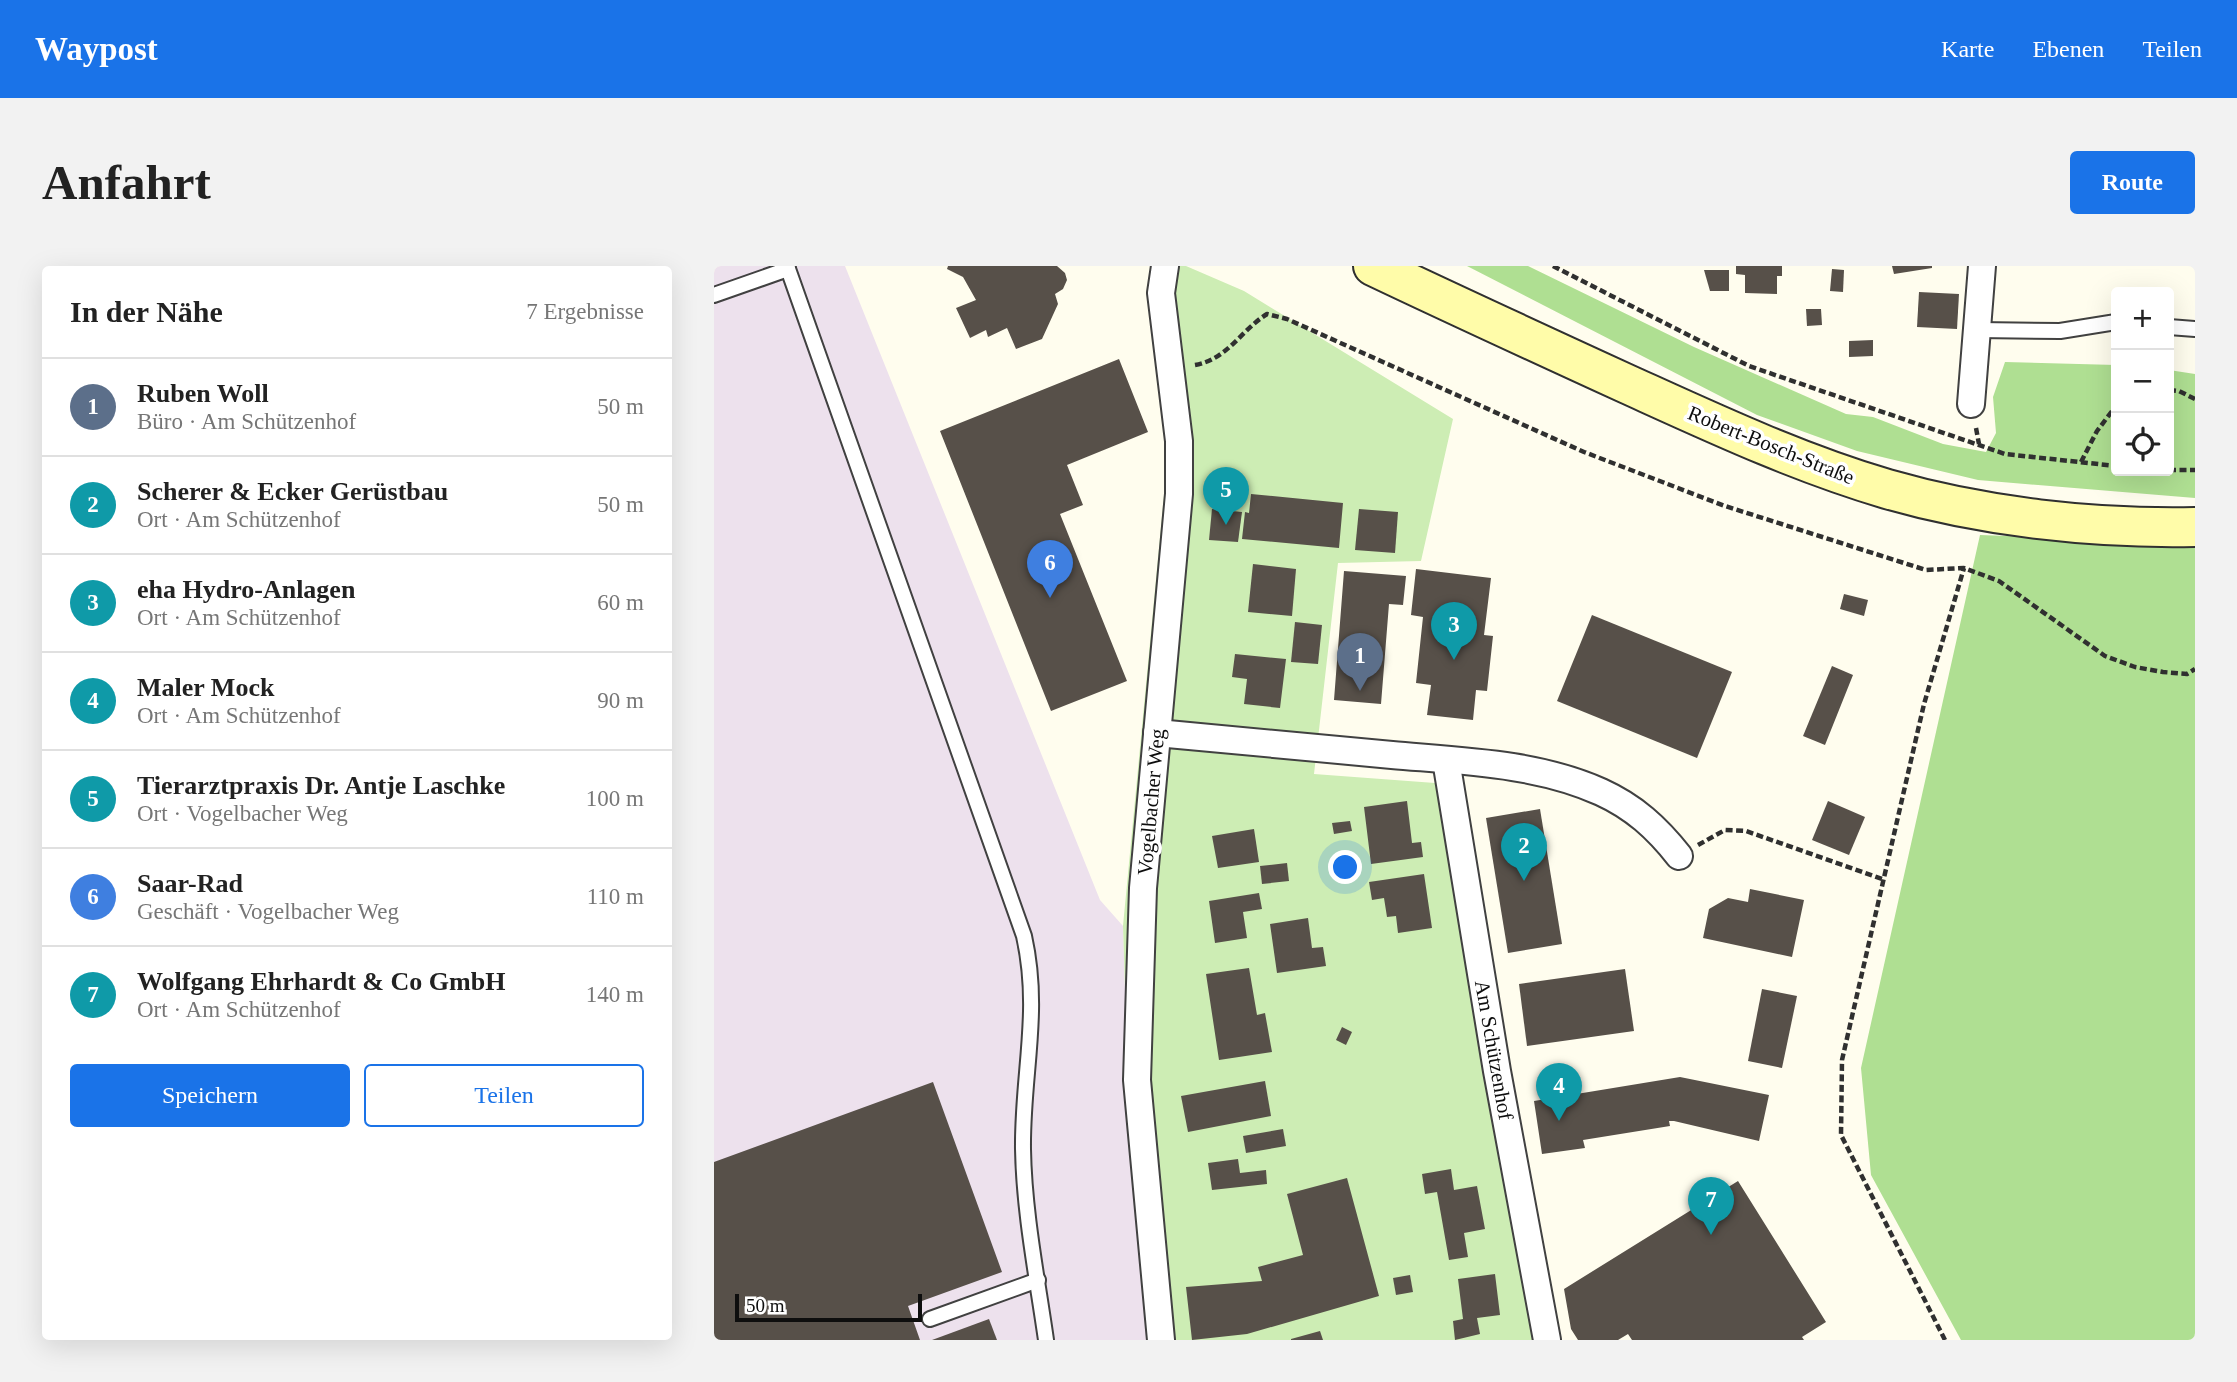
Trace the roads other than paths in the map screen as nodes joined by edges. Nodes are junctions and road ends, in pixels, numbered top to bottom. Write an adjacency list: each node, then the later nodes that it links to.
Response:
1 (1165, 266): 12 (street, Vogelbacher Weg)
2 (1373, 266): 11 (main road, Robert-Bosch-Straße)
3 (1982, 266): 9 (street)
4 (787, 268): 5 (lane); 15 (lane)
5 (714, 295)
6 (2111, 322): 9 (lane)
7 (2174, 327): 8 (lane)
8 (2195, 329)
9 (1978, 330): 10 (street)
10 (1972, 404)
11 (2195, 527)
12 (1157, 733): 13 (street); 18 (street, Vogelbacher Weg)
13 (1446, 760): 14 (street); 19 (street, Am Schützenhof)
14 (1679, 856)
15 (1038, 1280): 16 (lane); 17 (lane)
16 (930, 1319)
17 (1045, 1340)
18 (1161, 1340)
19 (1547, 1340)

